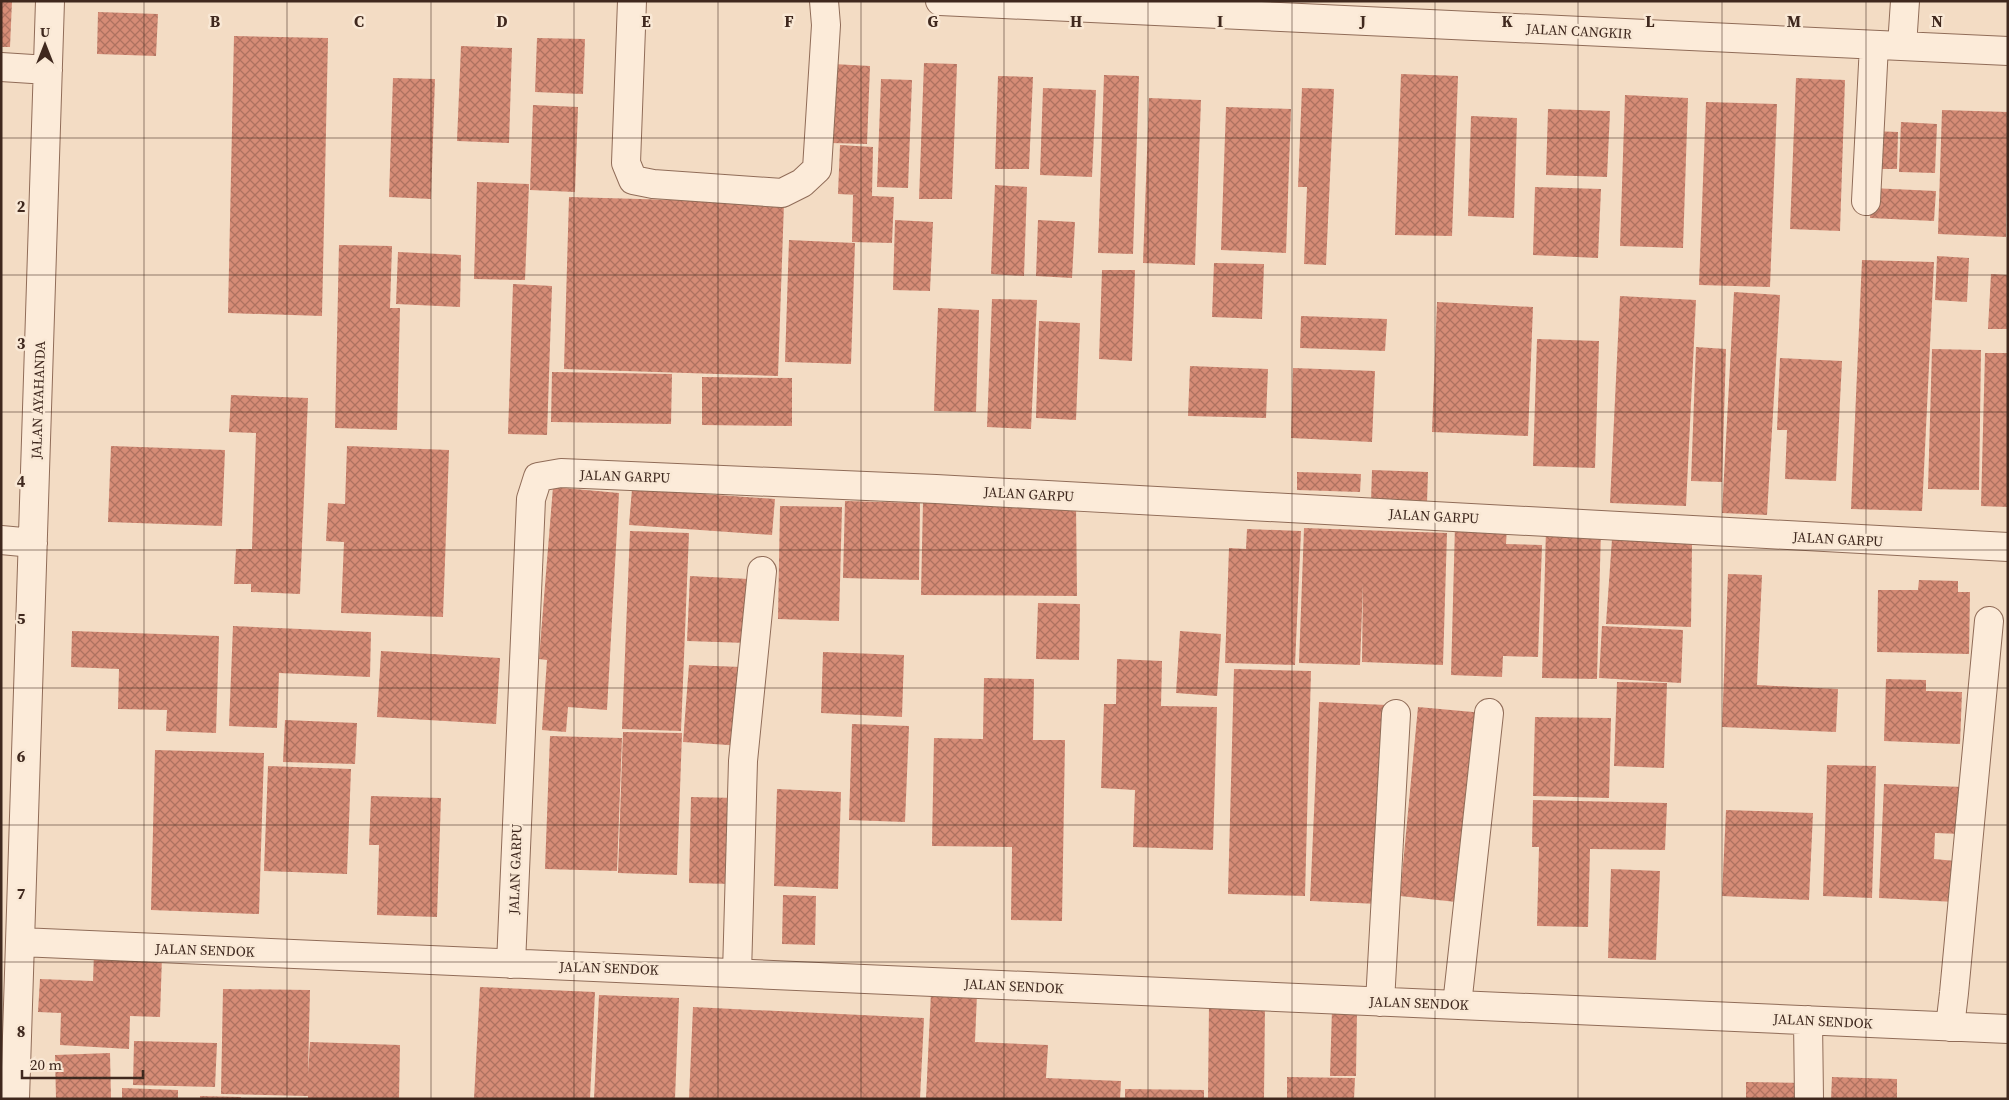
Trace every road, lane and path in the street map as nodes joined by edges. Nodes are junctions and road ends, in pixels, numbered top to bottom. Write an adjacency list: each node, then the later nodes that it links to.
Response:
1 (50, 1): 11 (street, JALAN AYAHANDA)
2 (632, 1): 3 (street)
3 (824, 1)
4 (940, 1): 6 (street, JALAN CANGKIR)
5 (1905, 1): 8 (street)
6 (985, 2): 7 (street, JALAN CANGKIR)
7 (1874, 45): 8 (street, JALAN CANGKIR); 12 (street)
8 (1902, 46): 9 (street, JALAN CANGKIR)
9 (2008, 51)
10 (1, 67): 11 (street)
11 (48, 70): 14 (street, JALAN AYAHANDA)
12 (1866, 201)
13 (1, 540): 14 (street)
14 (33, 543): 20 (street, JALAN AYAHANDA)
15 (2008, 547): 21 (street, JALAN GARPU)
16 (762, 571): 22 (street)
17 (1989, 621): 27 (street)
18 (1489, 713): 24 (street)
19 (1396, 714): 23 (street)
20 (20, 942): 21 (street, JALAN SENDOK); 25 (street, JALAN AYAHANDA)
21 (511, 964): 22 (street, JALAN SENDOK)
22 (736, 973): 23 (street, JALAN SENDOK)
23 (1380, 1002): 24 (street, JALAN SENDOK)
24 (1457, 1005): 26 (street, JALAN SENDOK)
25 (9, 1018): 29 (street, JALAN AYAHANDA)
26 (1808, 1020): 27 (street, JALAN SENDOK); 30 (street)
27 (1950, 1027): 28 (street, JALAN SENDOK)
28 (2008, 1029)
29 (15, 1099)
30 (1809, 1099)

